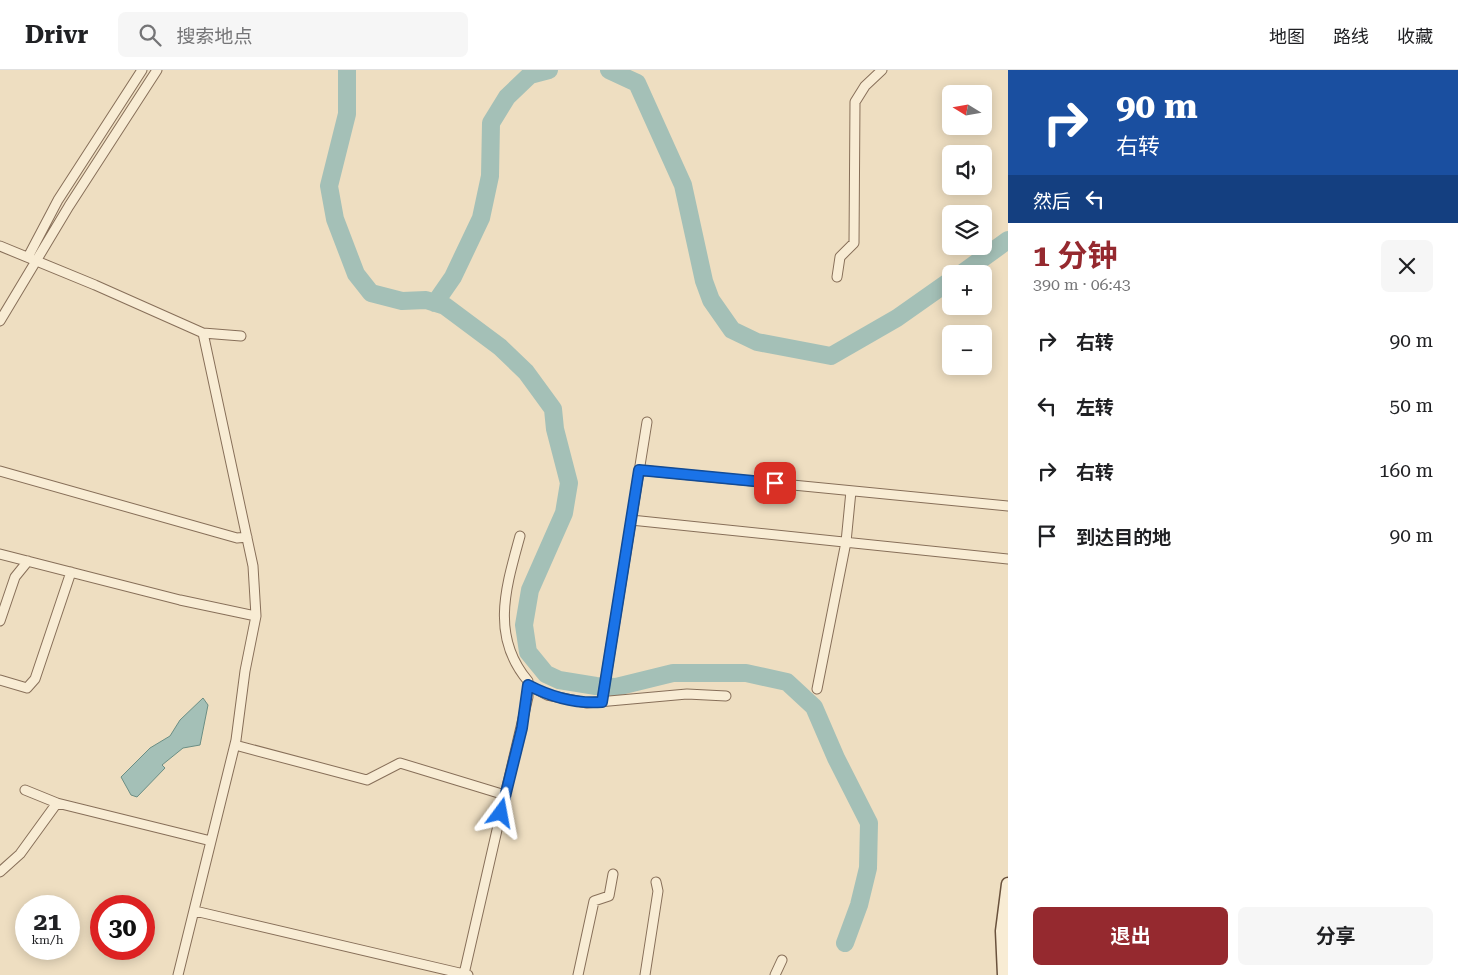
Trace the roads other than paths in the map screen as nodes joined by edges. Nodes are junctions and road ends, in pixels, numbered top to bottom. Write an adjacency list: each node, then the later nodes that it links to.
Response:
1 (142, 70): 5 (street)
2 (157, 70): 6 (street)
3 (882, 70): 7 (street)
4 (0, 246): 5 (street)
5 (28, 257): 6 (street)
6 (37, 261): 8 (street); 9 (street)
7 (837, 277)
8 (0, 321)
9 (203, 333): 10 (street); 18 (street)
10 (241, 336)
11 (647, 422): 12 (street)
12 (639, 470): 14 (street); 16 (street)
13 (0, 471): 18 (street)
14 (851, 491): 15 (street); 19 (street)
15 (1008, 506)
16 (631, 520): 19 (street); 30 (street)
17 (520, 536): 27 (street)
18 (247, 537): 24 (street)
19 (846, 542): 21 (street); 28 (street)
20 (0, 554): 22 (street)
21 (1008, 559)
22 (28, 561): 23 (street); 25 (street)
23 (71, 572): 24 (street); 26 (street)
24 (256, 616): 31 (street)
25 (0, 622)
26 (0, 680)
27 (528, 685): 30 (street); 33 (street)
28 (818, 689)
29 (726, 696): 30 (street)
30 (602, 702)
31 (235, 745): 33 (street); 35 (street)
32 (26, 790): 34 (street)
33 (505, 795): 42 (street)
34 (57, 803): 35 (street); 36 (street)
35 (211, 842): 40 (street)
36 (0, 872)
37 (613, 874): 44 (street)
38 (656, 882): 45 (street)
39 (1008, 884): 47 (street)
40 (195, 911): 42 (street); 43 (street)
41 (782, 960): 46 (street)
42 (466, 974)
43 (178, 975)
44 (578, 975)
45 (645, 975)
46 (775, 975)
47 (1004, 975)

